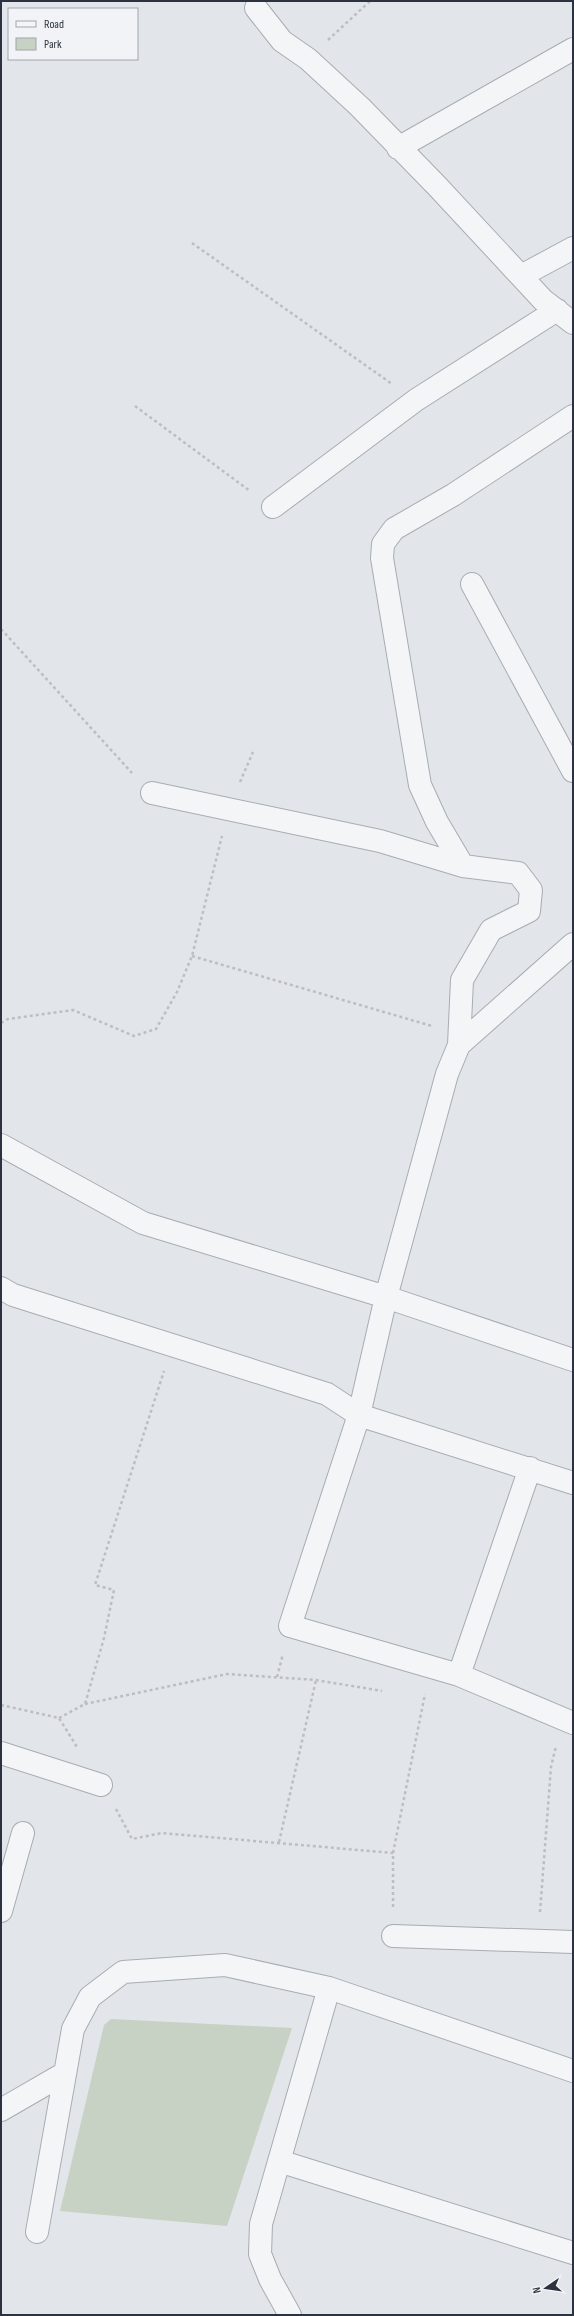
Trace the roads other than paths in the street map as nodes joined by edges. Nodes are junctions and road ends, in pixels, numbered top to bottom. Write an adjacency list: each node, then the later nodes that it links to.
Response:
1 (256, 8): 5 (street)
2 (573, 34): 4 (street)
3 (573, 48): 4 (street)
4 (554, 59): 5 (street)
5 (398, 148): 7 (street)
6 (573, 248): 7 (street)
7 (521, 276): 8 (street)
8 (565, 317): 10 (street)
9 (573, 416): 14 (street)
10 (273, 507)
11 (472, 584): 12 (street)
12 (573, 771)
13 (152, 793): 14 (street)
14 (463, 866): 16 (street)
15 (573, 944): 16 (street)
16 (459, 1040): 19 (street)
17 (1, 1145): 19 (street)
18 (1, 1288): 21 (street)
19 (386, 1297): 20 (street); 21 (street)
20 (573, 1360)
21 (359, 1414): 22 (street); 24 (street)
22 (530, 1468): 23 (street); 24 (street)
23 (573, 1483)
24 (459, 1675): 25 (street)
25 (568, 1720)
26 (1, 1753): 27 (street)
27 (101, 1785)
28 (23, 1833): 29 (street)
29 (1, 1911)
30 (393, 1936): 31 (street)
31 (573, 1942)
32 (329, 1988): 33 (street); 34 (street); 36 (street)
33 (573, 2070)
34 (65, 2073): 35 (street); 37 (street)
35 (1, 2110)
36 (279, 2161): 38 (street); 39 (street)
37 (37, 2232)
38 (573, 2253)
39 (290, 2315)

